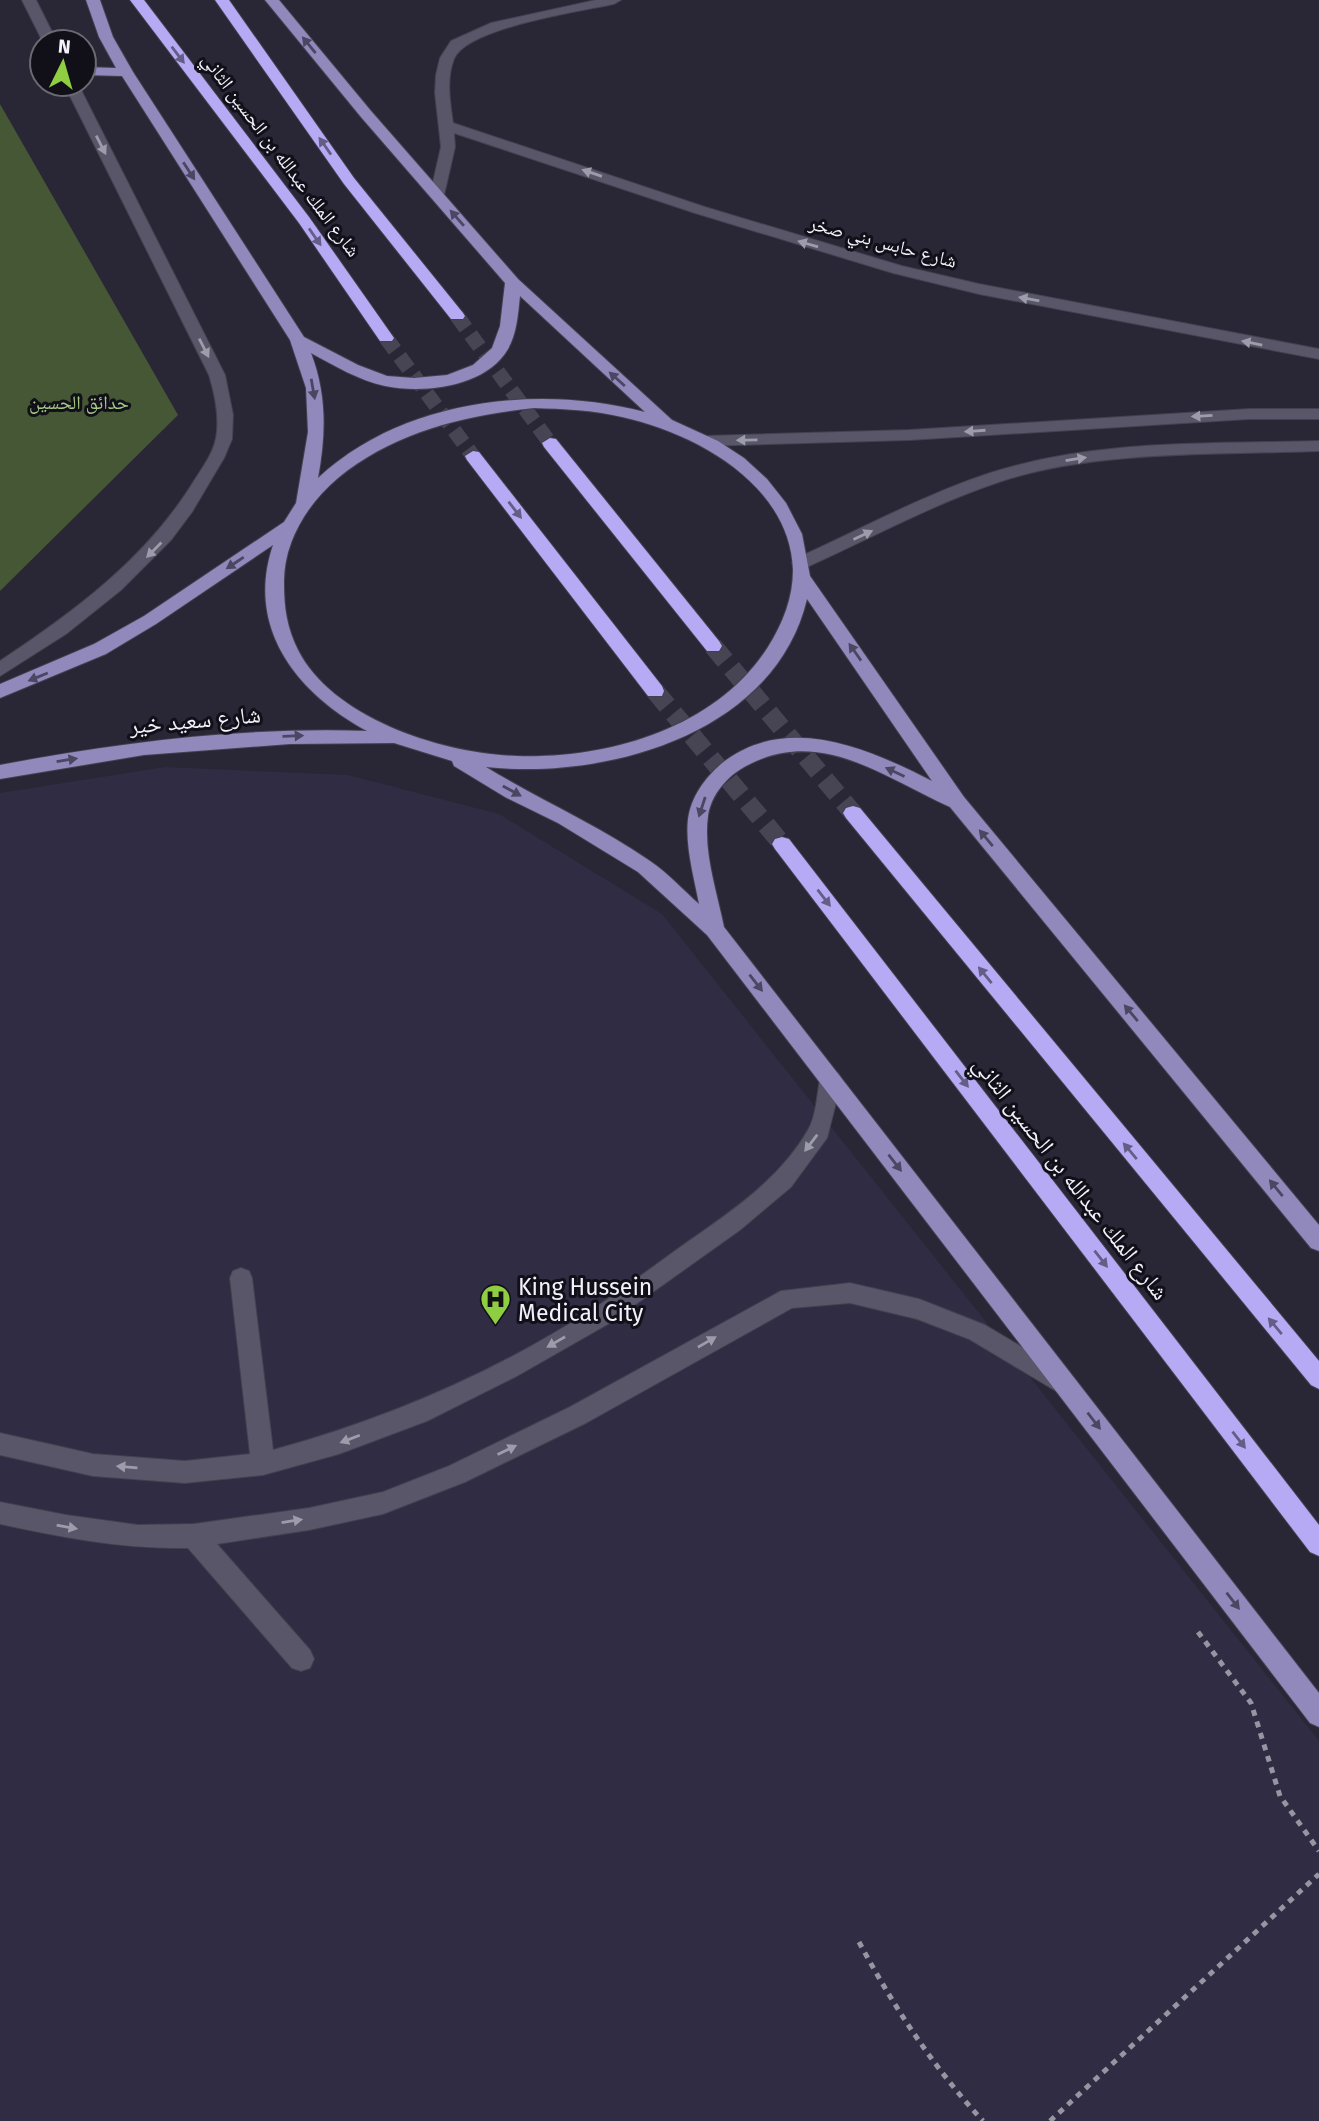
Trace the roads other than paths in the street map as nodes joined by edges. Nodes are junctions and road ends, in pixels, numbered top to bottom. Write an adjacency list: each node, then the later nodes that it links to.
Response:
1 (29, 0): 7 (street)
2 (93, 0): 9 (main road)
3 (137, 0): 15 (highway, شارع الملك عبدالله بن الحسين الثاني, one-way to 15)
4 (222, 0): 14 (highway, شارع الملك عبدالله بن الحسين الثاني, one-way to 4)
5 (272, 0): 12 (main road, one-way to 5)
6 (614, 0): 11 (street)
7 (43, 28)
8 (98, 71): 9 (main road)
9 (126, 72): 16 (main road, one-way to 16)
10 (78, 98): 28 (street, one-way to 28)
11 (447, 126): 12 (street); 17 (street, شارع حابس بني صخر, one-way to 11)
12 (437, 195): 13 (main road, one-way to 12)
13 (513, 282): 16 (main road); 19 (main road, one-way to 13)
14 (457, 316)
15 (386, 338)
16 (298, 340): 24 (main road, one-way to 24)
17 (1319, 354)
18 (1319, 414): 20 (street, one-way to 20)
19 (668, 424): 20 (main road); 24 (main road)
20 (705, 441): 26 (main road)
21 (550, 443): 27 (highway)
22 (1319, 446): 26 (street, one-way to 22)
23 (473, 456): 30 (highway, one-way to 30)
24 (303, 505): 25 (main road)
25 (291, 525): 29 (main road, one-way to 29); 31 (main road)
26 (801, 570): 32 (main road); 34 (main road, one-way to 26)
27 (713, 646)
28 (0, 670)
29 (0, 691)
30 (655, 691)
31 (397, 739): 32 (main road); 33 (main road, شارع سعيد خير, one-way to 31)
32 (453, 756): 37 (main road, one-way to 37)
33 (0, 772)
34 (957, 802): 37 (main road, one-way to 37); 39 (main road, one-way to 34)
35 (853, 813): 41 (highway, one-way to 35)
36 (782, 844): 47 (highway, شارع الملك عبدالله بن الحسين الثاني, one-way to 47)
37 (714, 929): 38 (main road, one-way to 38)
38 (831, 1079): 42 (main road, one-way to 42); 44 (street, one-way to 44)
39 (1319, 1241)
40 (241, 1278): 44 (street)
41 (1319, 1378)
42 (1066, 1385): 46 (street, one-way to 42); 49 (main road, one-way to 49)
43 (0, 1444): 44 (street, one-way to 43)
44 (264, 1464)
45 (0, 1513): 46 (street, one-way to 46)
46 (194, 1536): 48 (street)
47 (1319, 1544)
48 (301, 1659)
49 (1319, 1714)

